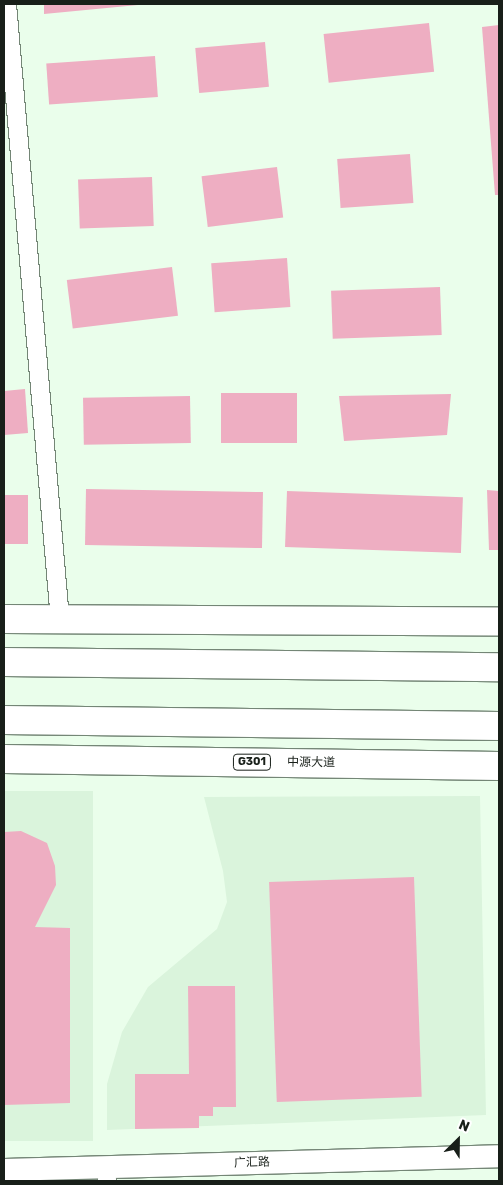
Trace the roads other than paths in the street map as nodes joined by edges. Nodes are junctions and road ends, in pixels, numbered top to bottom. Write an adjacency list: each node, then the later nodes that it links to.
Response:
1 (7, 4): 3 (street)
2 (4, 619): 3 (highway)
3 (60, 620): 4 (highway)
4 (499, 622)
5 (4, 662): 6 (highway)
6 (499, 667)
7 (4, 720): 8 (highway)
8 (499, 726)
9 (4, 759): 10 (highway, 中源大道 / G301)
10 (499, 766)
11 (499, 1156): 13 (street, 广汇路)
12 (499, 1166): 14 (street, 广汇路)
13 (4, 1170)
14 (107, 1180): 15 (street, 广汇路)
15 (46, 1181)

